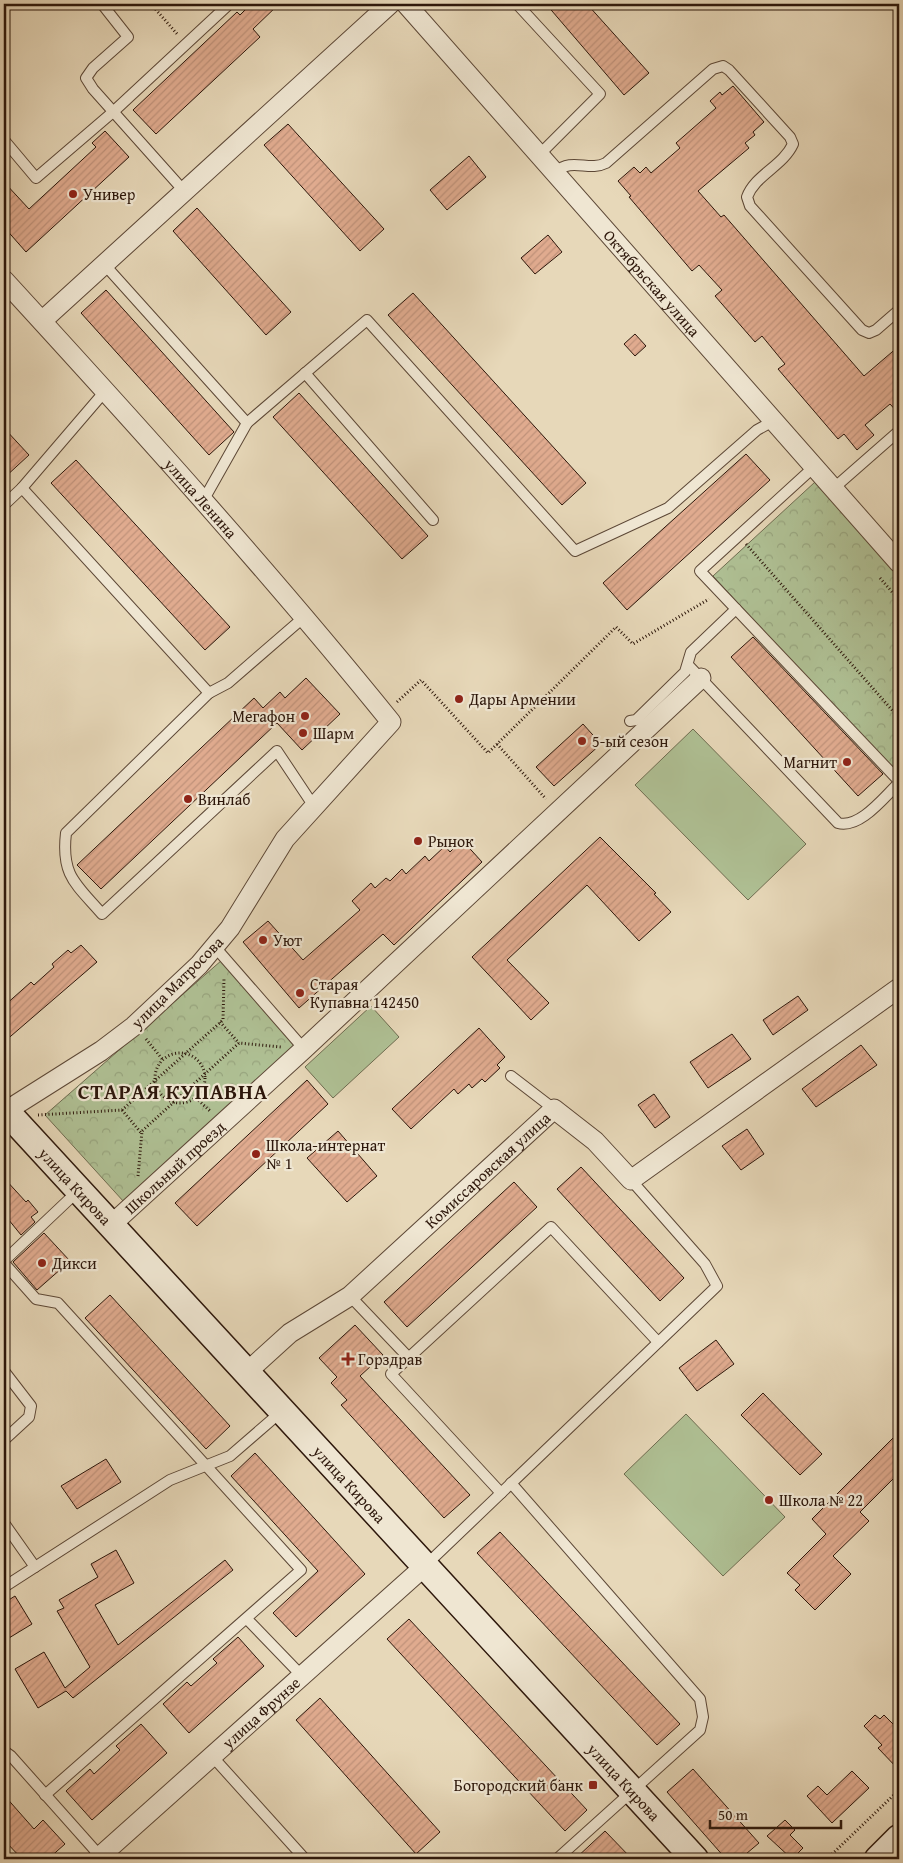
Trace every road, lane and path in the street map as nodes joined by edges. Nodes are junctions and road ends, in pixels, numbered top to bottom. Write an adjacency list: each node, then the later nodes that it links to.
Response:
1 (102, 4): 8 (lane)
2 (151, 4): 7 (path)
3 (390, 4): 12 (street)
4 (406, 4): 10 (street, Октябрьская улица)
5 (517, 4): 10 (lane)
6 (227, 6): 7 (lane)
7 (186, 45): 8 (lane)
8 (113, 112): 9 (lane); 12 (lane)
9 (4, 140)
10 (540, 154): 11 (street, Октябрьская улица)
11 (555, 172): 15 (lane); 19 (street, Октябрьская улица)
12 (184, 192): 13 (street)
13 (104, 264): 16 (street); 20 (lane)
14 (5, 284): 16 (street, улица Ленина)
15 (899, 310)
16 (42, 321): 18 (street, улица Ленина)
17 (305, 373): 19 (lane); 20 (lane); 27 (lane)
18 (106, 390): 23 (lane); 25 (street, улица Ленина)
19 (775, 420): 22 (street, Октябрьская улица)
20 (247, 424): 25 (lane)
21 (899, 431): 24 (lane)
22 (815, 466): 24 (street, Октябрьская улица); 28 (lane)
23 (22, 488): 26 (lane); 36 (lane)
24 (834, 488): 29 (street, Октябрьская улица)
25 (203, 501): 34 (street, улица Ленина)
26 (4, 506)
27 (433, 520)
28 (739, 536): 31 (lane); 38 (path)
29 (899, 563)
30 (880, 578): 32 (path)
31 (720, 592): 33 (lane); 40 (path)
32 (899, 600)
33 (736, 609): 35 (lane); 41 (lane)
34 (303, 618): 36 (lane); 37 (street, улица Ленина)
35 (695, 671): 39 (lane); 41 (lane); 43 (street, Школьный проезд)
36 (209, 693): 42 (lane)
37 (388, 718): 40 (path); 44 (street, улица Матросова)
38 (899, 718)
39 (630, 721)
40 (497, 744): 43 (path)
41 (899, 782)
42 (309, 799)
43 (559, 812): 49 (street, Школьный проезд)
44 (220, 952): 46 (path); 49 (lane); 58 (street, улица Матросова)
45 (899, 988): 61 (street)
46 (220, 1022): 48 (path); 50 (path)
47 (141, 1033): 51 (path)
48 (239, 1043): 49 (path); 52 (path)
49 (304, 1049): 63 (street, Школьный проезд)
50 (185, 1054): 51 (path); 52 (path); 54 (path)
51 (163, 1060): 54 (path)
52 (205, 1074): 55 (path); 55 (path)
53 (511, 1076): 56 (lane)
54 (155, 1081): 55 (path); 57 (path)
55 (173, 1103): 60 (path)
56 (554, 1109): 61 (street, Комиссаровская улица); 66 (street, Комиссаровская улица)
57 (122, 1110): 59 (path); 60 (path)
58 (5, 1111): 62 (street, улица Кирова)
59 (36, 1115)
60 (142, 1134): 63 (path)
61 (631, 1180): 67 (lane)
62 (79, 1190): 64 (street, улица Кирова); 65 (lane)
63 (136, 1202): 64 (street, Школьный проезд)
64 (111, 1225): 70 (street, улица Кирова)
65 (4, 1262): 73 (lane)
66 (350, 1296): 68 (lane); 70 (street, Комиссаровская улица)
67 (658, 1342): 68 (lane); 74 (lane)
68 (409, 1358): 75 (lane)
69 (4, 1371): 72 (lane)
70 (247, 1372): 71 (street, улица Кирова)
71 (282, 1410): 73 (lane); 77 (street, улица Кирова)
72 (4, 1440)
73 (206, 1465): 78 (lane); 80 (lane)
74 (511, 1483): 75 (lane); 85 (lane)
75 (501, 1493): 77 (lane)
76 (4, 1523): 78 (lane)
77 (426, 1566): 81 (street, улица Фрунзе); 85 (street, улица Кирова)
78 (35, 1567): 79 (lane)
79 (4, 1587)
80 (247, 1619): 81 (lane); 86 (lane)
81 (302, 1676): 83 (street, улица Фрунзе)
82 (4, 1751): 86 (lane)
83 (212, 1756): 88 (street, улица Фрунзе); 89 (lane)
84 (899, 1790): 92 (path)
85 (632, 1791): 90 (lane); 91 (street, улица Кирова)
86 (46, 1795): 88 (lane)
87 (899, 1838): 93 (street)
88 (98, 1858)
89 (305, 1859)
90 (557, 1859)
91 (695, 1859)
92 (827, 1859)
93 (878, 1859)

